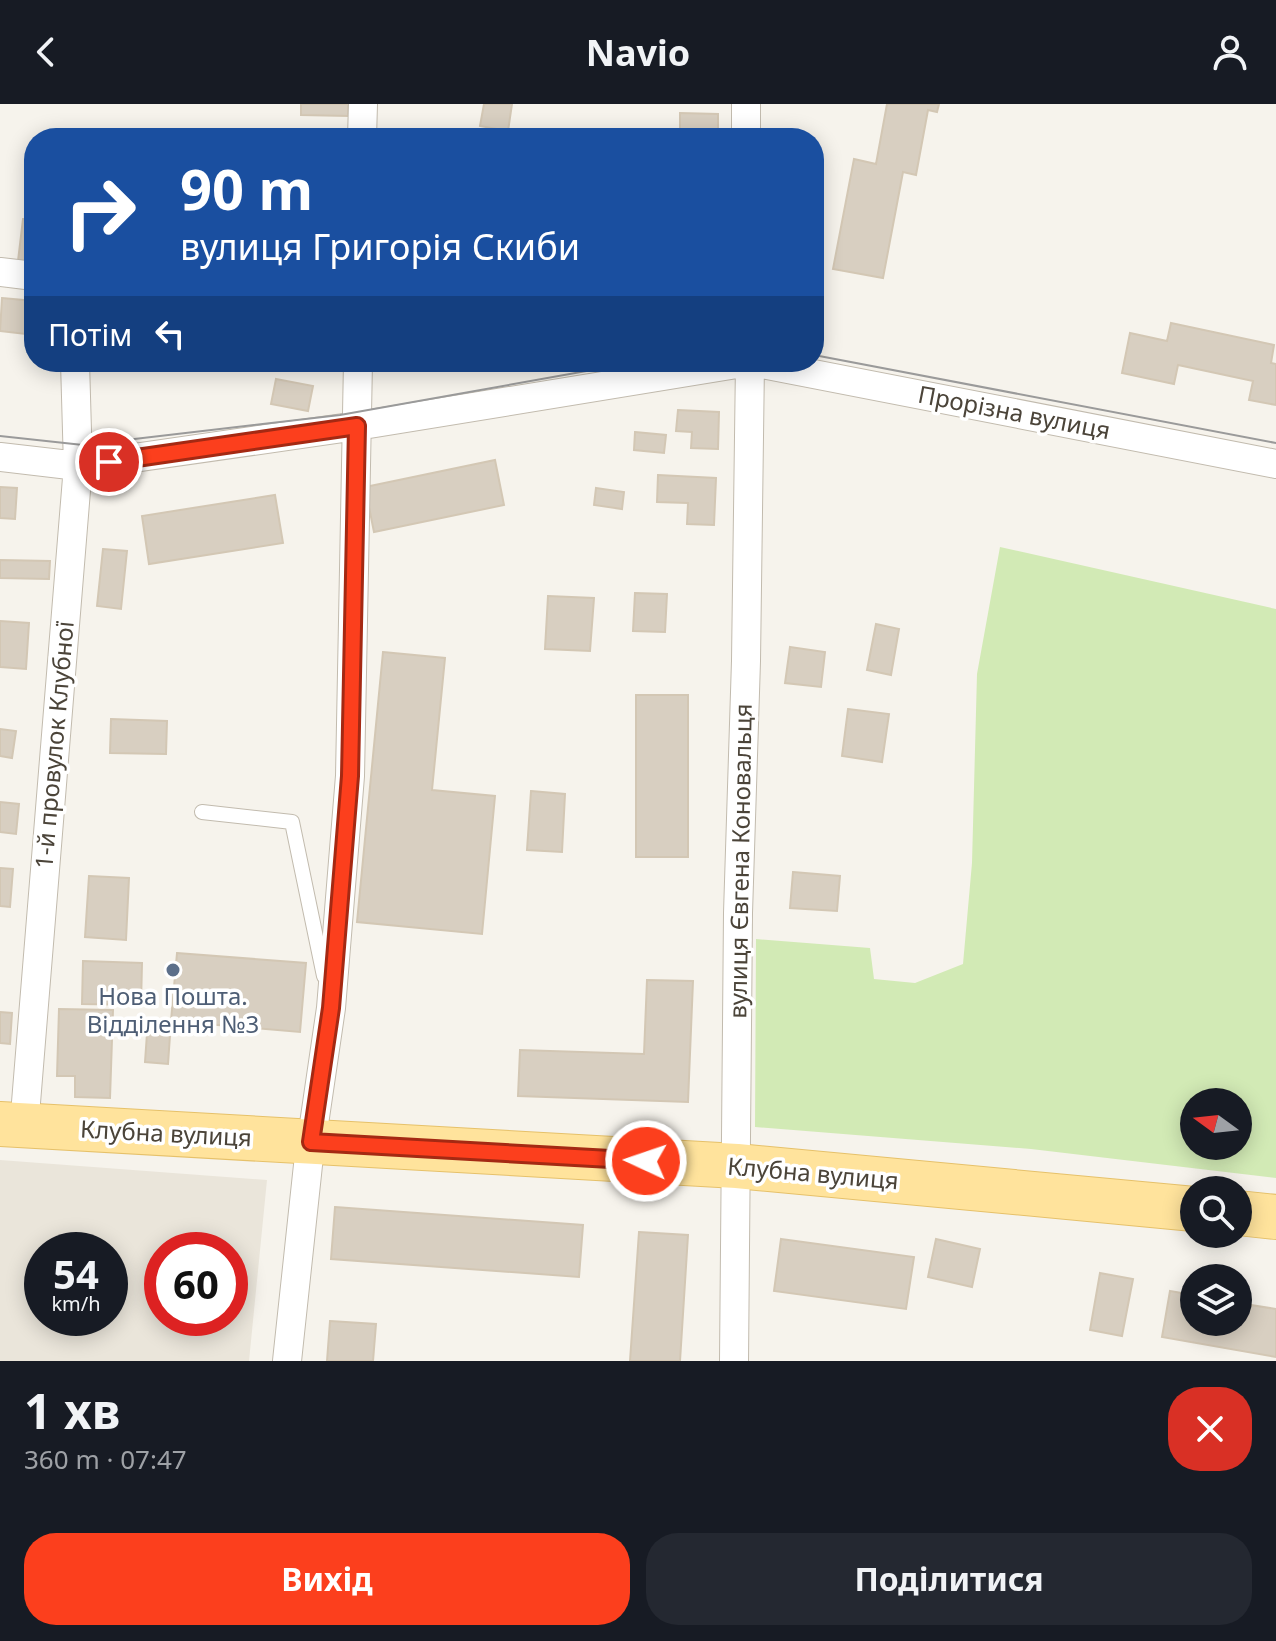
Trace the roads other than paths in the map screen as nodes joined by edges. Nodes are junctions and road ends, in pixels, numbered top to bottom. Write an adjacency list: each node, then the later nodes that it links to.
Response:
1 (363, 104): 3 (street)
2 (746, 104): 4 (street)
3 (362, 128)
4 (746, 128)
5 (0, 272): 6 (street)
6 (24, 275)
7 (75, 372): 15 (street, 1-й провулок Клубної)
8 (358, 372): 12 (street)
9 (689, 372): 12 (street, Прорізна вулиця)
10 (750, 372): 20 (street, вулиця Євгена Коновальця)
11 (802, 372): 14 (street, Прорізна вулиця)
12 (357, 426): 15 (street, Прорізна вулиця); 17 (street)
13 (0, 457): 15 (street, Прорізна вулиця)
14 (1276, 464)
15 (78, 466): 18 (street, 1-й провулок Клубної)
16 (202, 812): 17 (lane)
17 (331, 1008): 19 (street)
18 (12, 1125): 19 (main road, Клубна вулиця)
19 (311, 1142): 20 (main road, Клубна вулиця); 24 (street)
20 (737, 1166): 21 (main road, Клубна вулиця); 25 (street, вулиця Євгена Коновальця)
21 (1180, 1208)
22 (1252, 1214): 23 (main road)
23 (1276, 1217)
24 (287, 1361)
25 (734, 1361)

